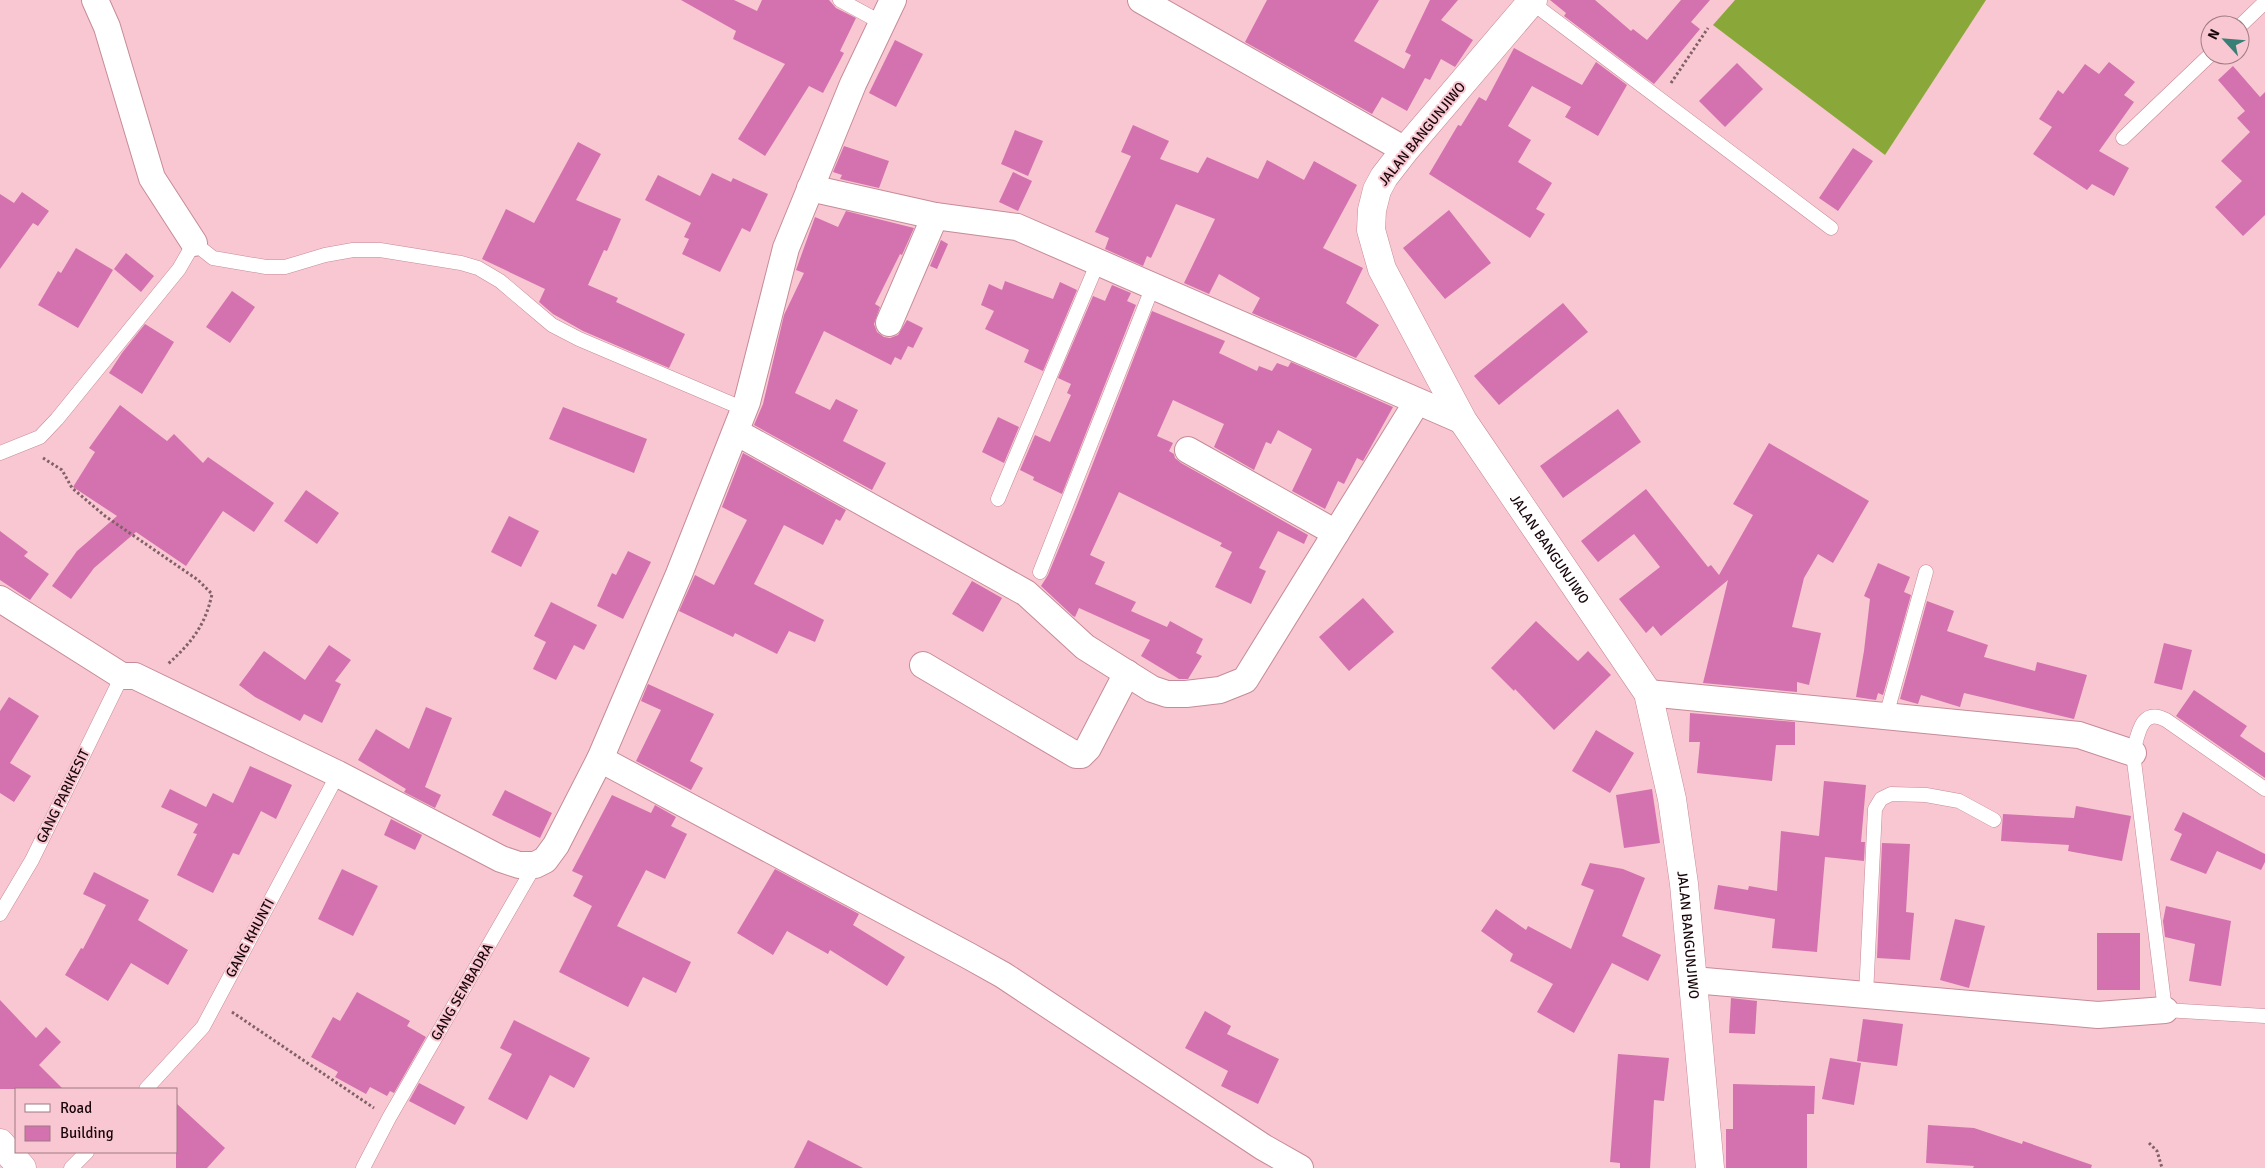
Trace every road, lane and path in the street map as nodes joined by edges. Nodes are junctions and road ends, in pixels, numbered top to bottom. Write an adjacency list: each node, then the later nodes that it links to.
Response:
1 (95, 0): 17 (street)
2 (840, 0): 8 (lane)
3 (893, 0): 8 (street)
4 (1141, 0): 13 (street)
5 (1532, 1): 11 (lane); 13 (main road, JALAN BANGUNJIWO)
6 (2265, 2): 7 (lane)
7 (2250, 16)
8 (882, 23): 14 (street)
9 (1708, 28): 11 (path)
10 (2200, 65): 12 (lane)
11 (1660, 100): 16 (lane)
12 (2123, 138)
13 (1405, 150): 23 (main road, JALAN BANGUNJIWO)
14 (810, 188): 15 (street); 22 (street)
15 (935, 216): 18 (street); 20 (street)
16 (1831, 228)
17 (194, 243): 22 (lane); 24 (lane)
18 (1098, 262): 19 (street); 27 (lane)
19 (1153, 286): 21 (street); 29 (lane)
20 (889, 323)
21 (1417, 402): 23 (street); 28 (street)
22 (740, 421): 33 (street); 38 (street)
23 (1463, 421): 35 (main road, JALAN BANGUNJIWO)
24 (22, 444): 26 (lane); 34 (path)
25 (1188, 450): 28 (street)
26 (0, 453)
27 (998, 499)
28 (1336, 533): 33 (street)
29 (1040, 572)
30 (1926, 572): 36 (lane)
31 (0, 599): 34 (street)
32 (923, 665): 33 (street)
33 (1128, 673)
34 (128, 676): 39 (street); 43 (lane, GANG PARIKESIT)
35 (1648, 693): 36 (street); 44 (main road, JALAN BANGUNJIWO)
36 (1886, 716): 37 (street)
37 (2133, 753): 40 (lane); 47 (lane)
38 (600, 759): 42 (street); 57 (street)
39 (338, 774): 42 (street); 46 (lane, GANG KHUNTI)
40 (2265, 789)
41 (1994, 820): 45 (lane)
42 (535, 866): 50 (lane, GANG SEMBADRA)
43 (0, 914)
44 (1693, 980): 45 (street); 58 (main road, JALAN BANGUNJIWO)
45 (1866, 995): 47 (street)
46 (217, 1002): 49 (lane, GANG KHUNTI); 50 (path)
47 (2164, 1010): 48 (lane)
48 (2265, 1016)
49 (147, 1088)
50 (389, 1118): 56 (lane, GANG SEMBADRA)
51 (0, 1143): 54 (main road)
52 (2149, 1143): 59 (path)
53 (86, 1153): 55 (lane)
54 (22, 1168)
55 (71, 1168)
56 (363, 1168)
57 (1300, 1168)
58 (1710, 1168)
59 (2162, 1168)

